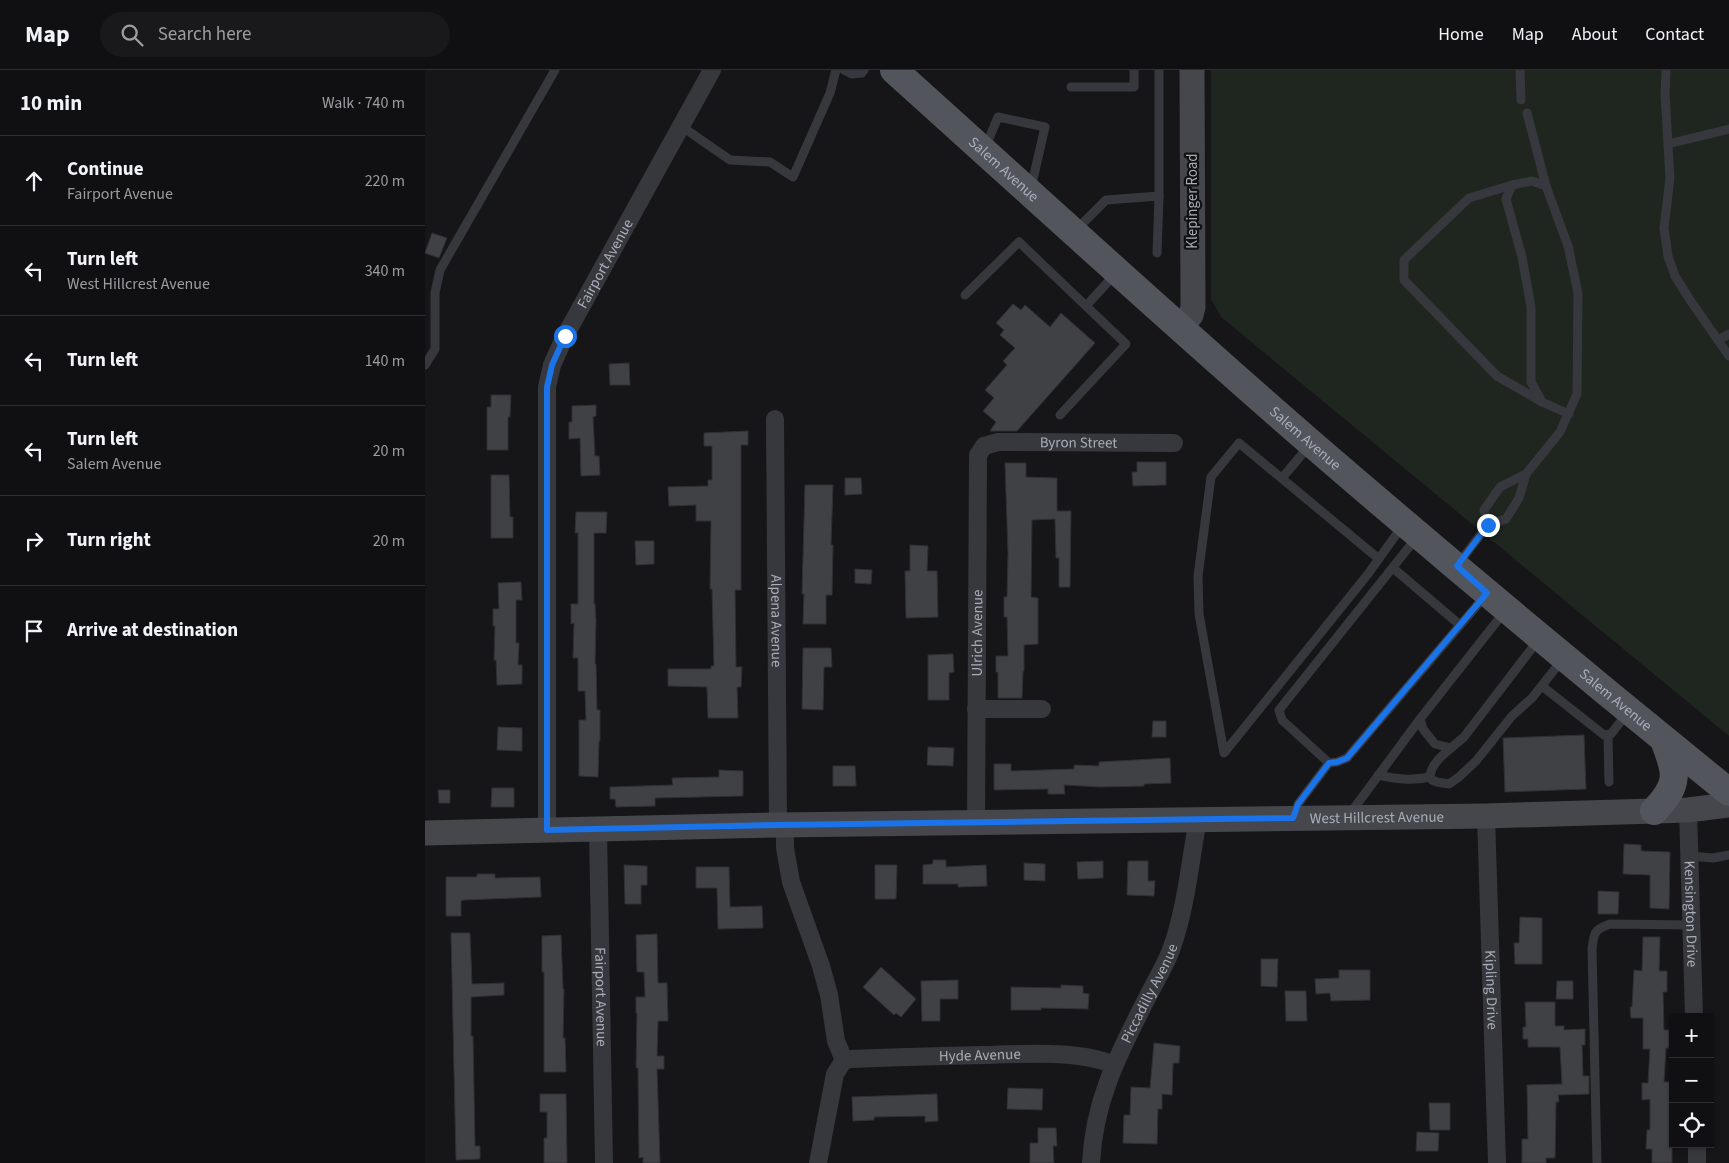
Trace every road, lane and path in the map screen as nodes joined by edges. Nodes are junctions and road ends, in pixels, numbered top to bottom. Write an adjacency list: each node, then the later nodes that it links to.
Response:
1 (555, 70): 32 (lane)
2 (836, 70): 15 (lane)
3 (844, 70): 4 (lane)
4 (864, 70)
5 (894, 70): 18 (main road, Salem Avenue)
6 (1134, 70): 12 (lane)
7 (1159, 70): 22 (lane)
8 (1192, 70): 28 (street, Klepinger Road)
9 (1520, 70): 13 (lane)
10 (1666, 70): 17 (lane)
11 (710, 71): 15 (street, Fairport Avenue)
12 (1071, 87)
13 (1521, 100)
14 (1527, 113): 20 (lane)
15 (681, 126): 74 (street, Fairport Avenue)
16 (1729, 128): 17 (lane)
17 (1668, 144): 30 (lane)
18 (984, 150): 21 (main road, Salem Avenue); 21 (lane)
19 (1512, 185): 20 (lane); 33 (lane); 33 (lane)
20 (1546, 186): 34 (lane)
21 (1030, 193): 23 (main road, Salem Avenue)
22 (1159, 196): 23 (lane); 24 (lane)
23 (1074, 232): 25 (main road, Salem Avenue)
24 (1157, 253)
25 (1117, 271): 27 (lane); 28 (main road, Salem Avenue)
26 (965, 295): 27 (lane)
27 (1086, 306): 35 (lane)
28 (1180, 328): 38 (main road, Salem Avenue)
29 (1729, 334): 30 (lane)
30 (1718, 340): 31 (lane)
31 (1729, 356)
32 (425, 365)
33 (1542, 402): 34 (lane)
34 (1569, 414): 40 (lane)
35 (1060, 415)
36 (775, 419): 72 (street, Alpena Avenue)
37 (1174, 443): 39 (street, Byron Street)
38 (1311, 443): 41 (lane); 43 (main road, Salem Avenue)
39 (984, 446): 52 (street, Ulrich Avenue)
40 (1526, 474): 42 (lane); 42 (lane)
41 (1281, 478): 44 (lane); 44 (lane)
42 (1488, 525): 45 (lane)
43 (1412, 528): 44 (lane); 45 (main road, Salem Avenue); 46 (lane)
44 (1379, 558)
45 (1457, 566): 47 (main road, Salem Avenue)
46 (1393, 568): 48 (lane); 59 (lane)
47 (1497, 601): 48 (lane); 49 (main road, Salem Avenue); 55 (lane)
48 (1460, 626): 59 (lane)
49 (1540, 637): 50 (main road, Salem Avenue); 58 (lane)
50 (1564, 658): 51 (lane); 54 (main road, Salem Avenue)
51 (1542, 686): 56 (lane); 61 (lane)
52 (976, 709): 53 (street); 71 (street, Ulrich Avenue)
53 (1042, 709)
54 (1629, 711): 56 (lane); 57 (main road, Salem Avenue)
55 (1419, 719): 58 (lane); 60 (lane)
56 (1608, 735): 62 (lane)
57 (1664, 740): 63 (main road, Salem Avenue); 66 (main road)
58 (1451, 748): 61 (lane)
59 (1329, 763): 69 (lane)
60 (1378, 775): 61 (lane); 68 (lane)
61 (1430, 777)
62 (1609, 782)
63 (1729, 792)
64 (1729, 805): 65 (street, West Hillcrest Avenue)
65 (1688, 810): 66 (street, West Hillcrest Avenue); 77 (street, Kensington Drive)
66 (1654, 811): 67 (street, West Hillcrest Avenue)
67 (1486, 816): 68 (street, West Hillcrest Avenue); 86 (street, Kipling Drive)
68 (1347, 817): 69 (street, West Hillcrest Avenue)
69 (1293, 818): 70 (street, West Hillcrest Avenue)
70 (1198, 819): 71 (street, West Hillcrest Avenue); 81 (street, Piccadilly Avenue)
71 (976, 823): 72 (street, West Hillcrest Avenue)
72 (781, 825): 73 (street, West Hillcrest Avenue); 80 (street, Alpena Avenue)
73 (598, 829): 74 (street, West Hillcrest Avenue); 83 (street, Fairport Avenue)
74 (547, 830): 75 (street, West Hillcrest Avenue)
75 (425, 833)
76 (1729, 855): 77 (lane)
77 (1689, 856): 78 (street, Kensington Drive)
78 (1692, 925): 79 (street, Kensington Drive); 87 (lane)
79 (1694, 1013)
80 (845, 1060): 81 (street, Hyde Avenue); 84 (street)
81 (1114, 1065): 85 (street, Piccadilly Avenue)
82 (1697, 1148): 88 (street)
83 (604, 1163)
84 (819, 1163)
85 (1091, 1163)
86 (1497, 1163)
87 (1597, 1163)
88 (1697, 1163)

